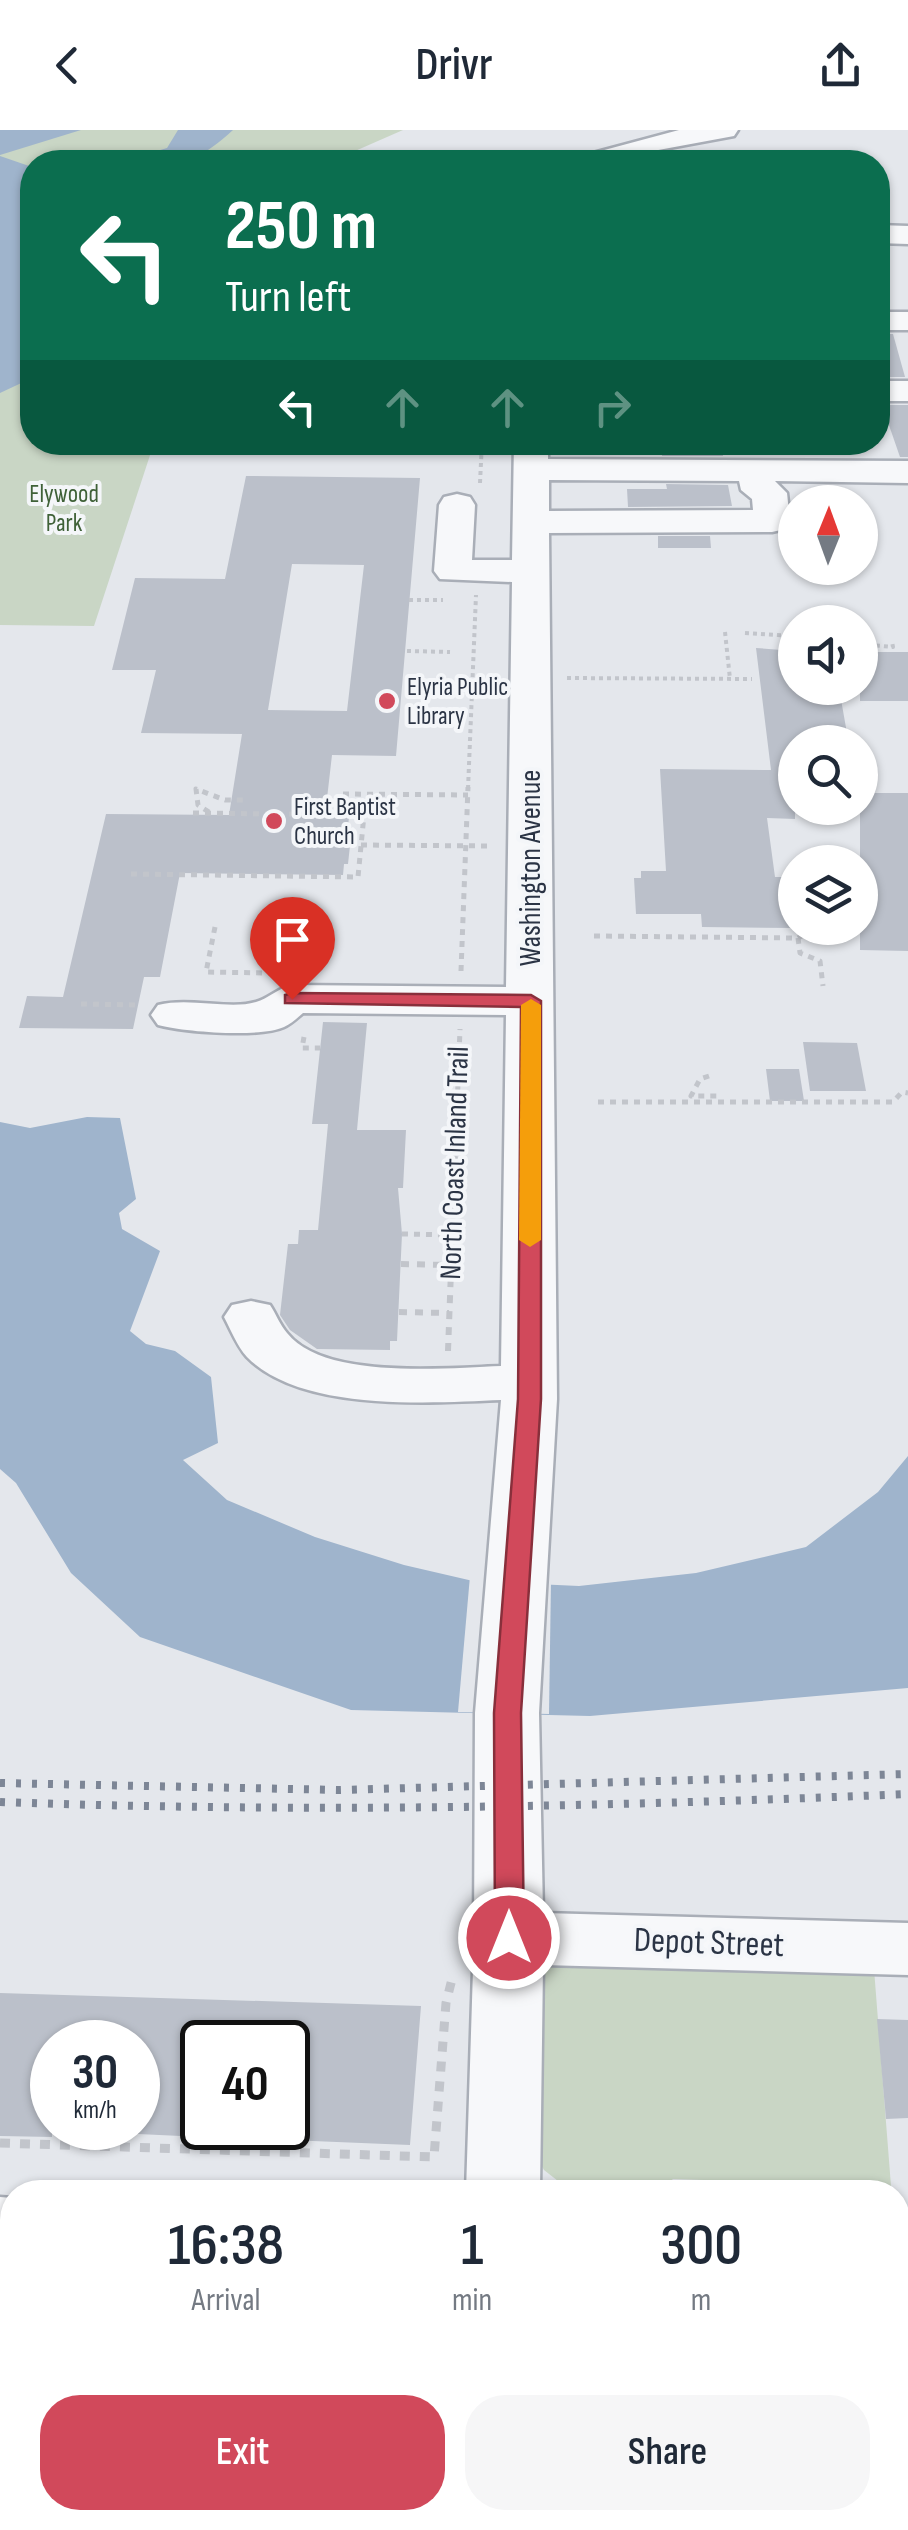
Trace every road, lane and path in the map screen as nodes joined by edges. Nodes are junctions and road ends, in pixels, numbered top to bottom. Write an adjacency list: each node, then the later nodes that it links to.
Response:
1 (724, 130): 2 (street)
2 (668, 134): 3 (street)
3 (625, 150)
4 (532, 456): 5 (street); 9 (street, Washington Avenue)
5 (777, 461): 6 (street); 9 (street)
6 (908, 472)
7 (457, 505): 10 (street)
8 (778, 538): 9 (street)
9 (531, 545): 10 (street); 39 (street, Washington Avenue)
10 (476, 571): 25 (path, North Coast Inland Trail)
11 (409, 600): 12 (path)
12 (439, 600)
13 (725, 632): 21 (path)
14 (745, 633): 15 (path)
15 (778, 635)
16 (892, 642): 17 (path)
17 (878, 646)
18 (407, 651): 19 (path)
19 (450, 652)
20 (556, 678): 21 (path)
21 (730, 679): 22 (path)
22 (752, 680)
23 (343, 794): 24 (path)
24 (366, 794): 25 (path); 29 (path)
25 (468, 795): 30 (path, North Coast Inland Trail)
26 (246, 800): 28 (path)
27 (193, 813): 28 (path)
28 (210, 813): 29 (path)
29 (364, 814): 33 (path)
30 (465, 846): 31 (path); 33 (path); 38 (path, North Coast Inland Trail)
31 (498, 846)
32 (131, 874): 33 (path)
33 (353, 880)
34 (594, 936): 35 (path)
35 (778, 938)
36 (799, 945): 37 (path)
37 (823, 986)
38 (460, 1001): 39 (street); 41 (street); 48 (path, North Coast Inland Trail)
39 (531, 1001): 54 (street, Washington Avenue)
40 (81, 1004): 41 (path)
41 (166, 1010)
42 (709, 1076): 45 (path)
43 (908, 1093): 45 (path)
44 (722, 1096): 45 (path)
45 (689, 1099): 46 (path)
46 (598, 1102)
47 (402, 1234): 48 (path)
48 (453, 1234): 50 (path, North Coast Inland Trail)
49 (400, 1264): 50 (path)
50 (452, 1265): 52 (path, North Coast Inland Trail)
51 (398, 1312): 52 (path)
52 (449, 1313): 55 (path, North Coast Inland Trail)
53 (251, 1317): 55 (street)
54 (529, 1382): 55 (street); 57 (street, Washington Avenue)
55 (455, 1384)
56 (908, 1949): 57 (street, Depot Street)
57 (481, 1951): 58 (path); 59 (street, Washington Avenue)
58 (0, 2143)
59 (502, 2180)

